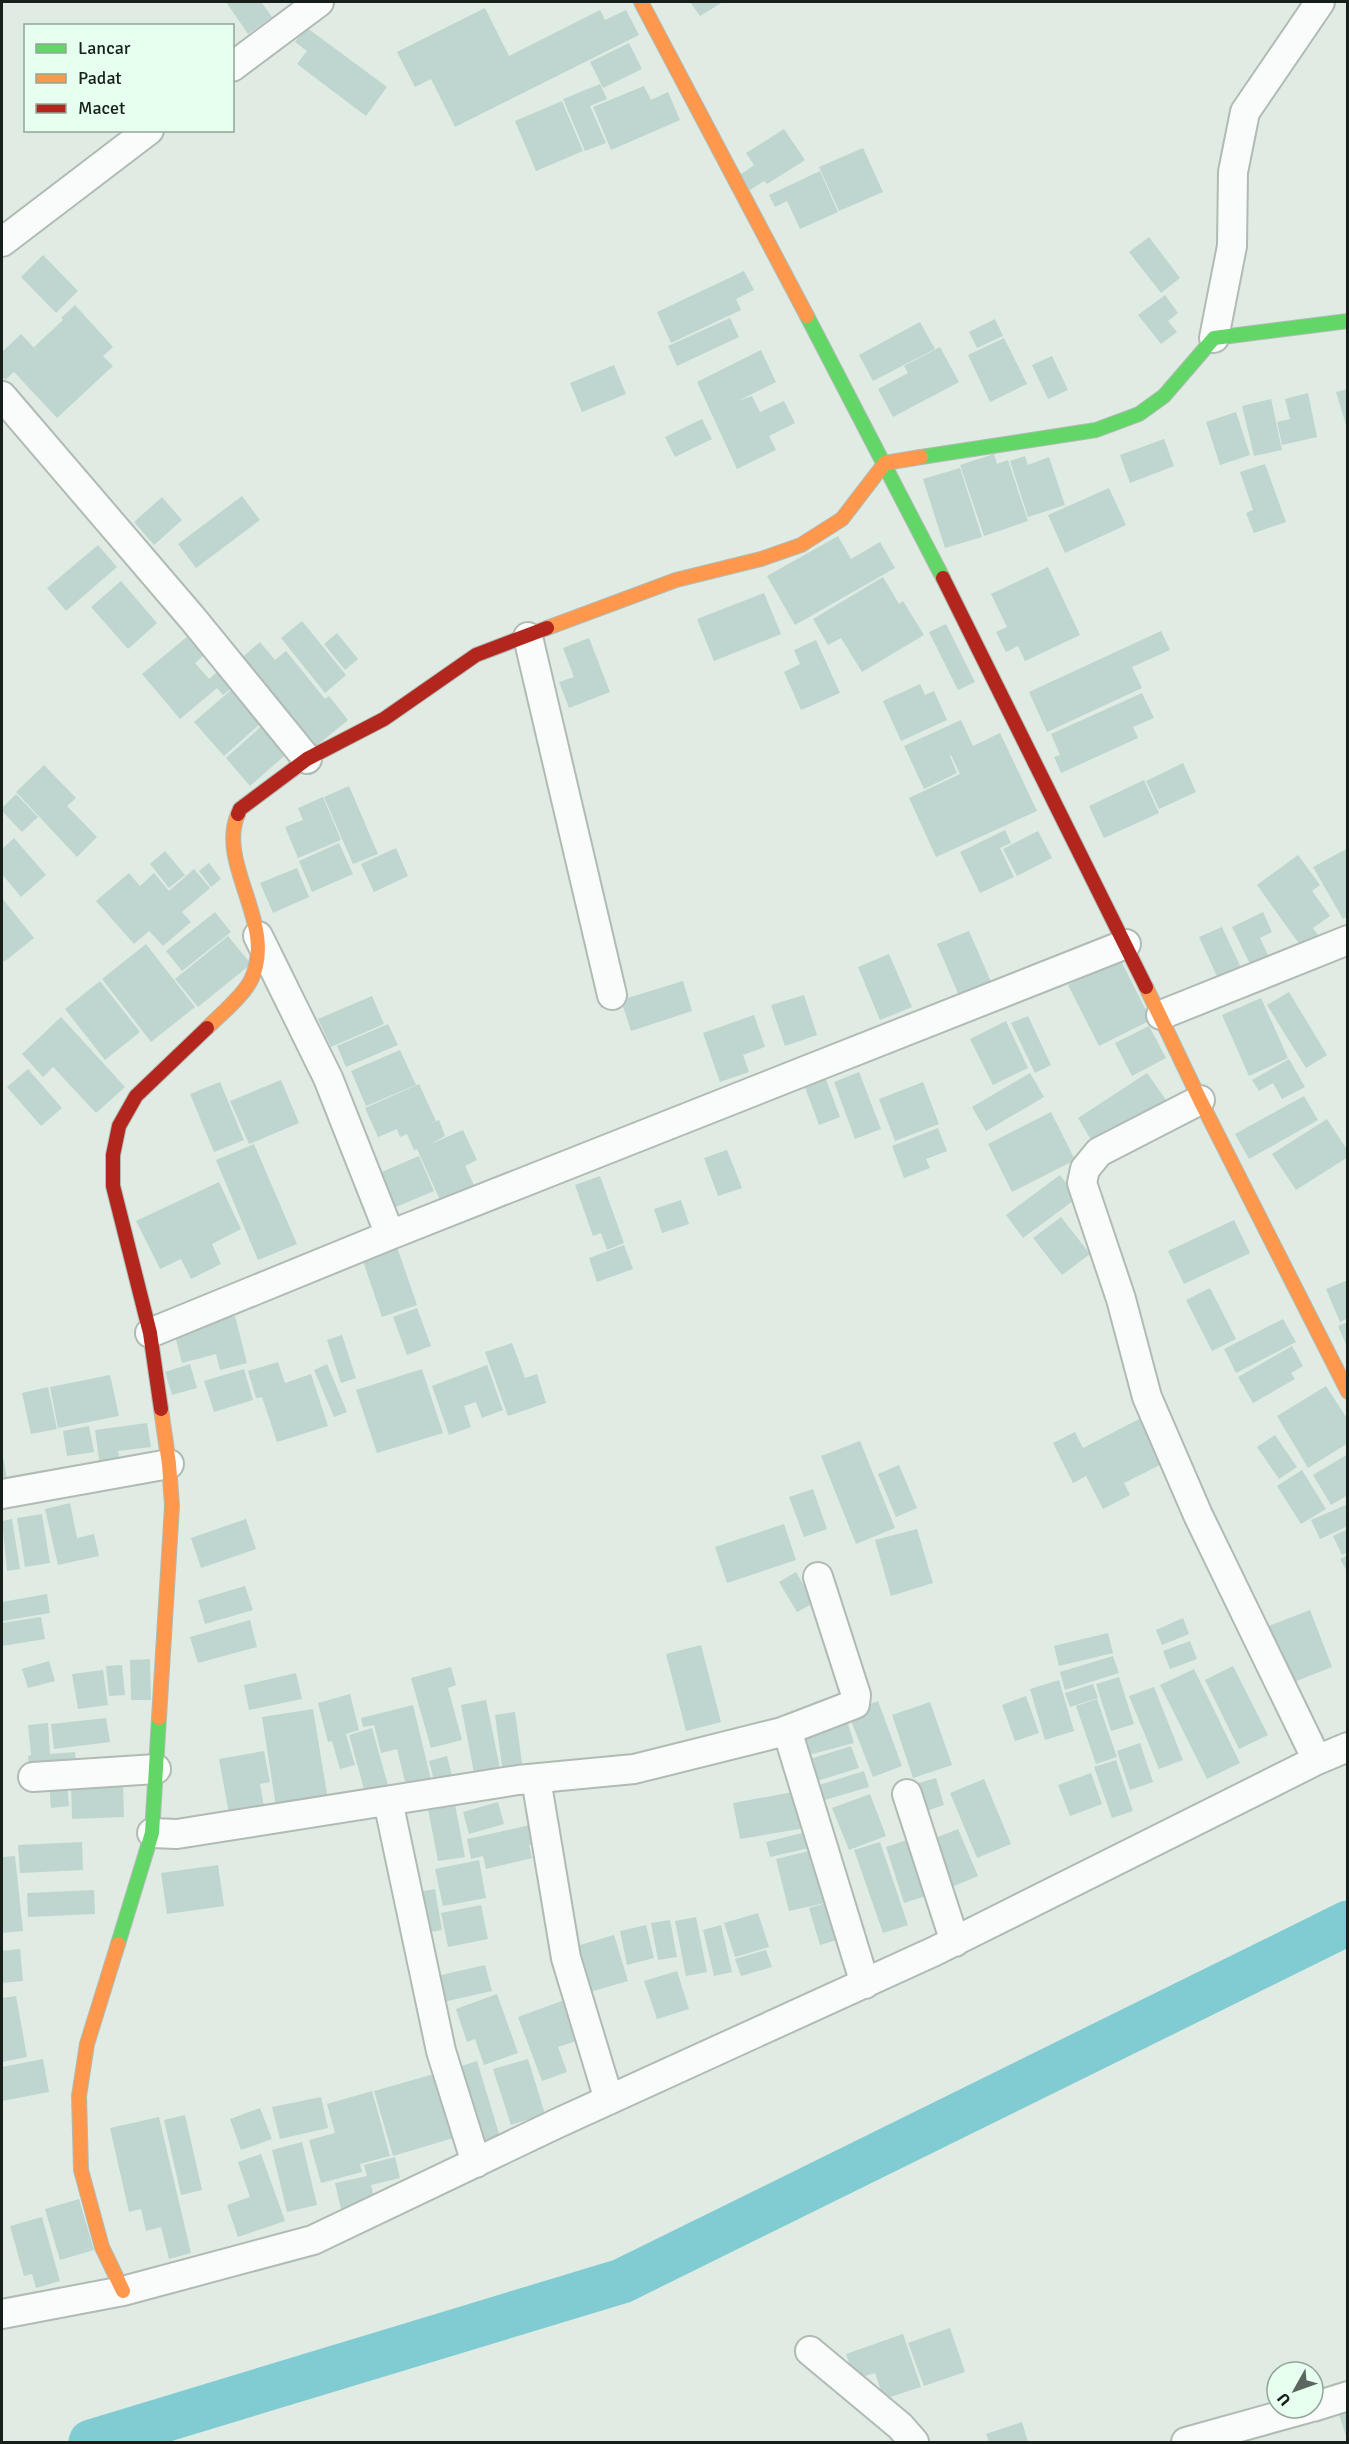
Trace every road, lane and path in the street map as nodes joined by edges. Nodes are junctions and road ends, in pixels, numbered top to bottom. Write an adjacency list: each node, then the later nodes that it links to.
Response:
1 (319, 2): 4 (street)
2 (641, 2): 10 (street)
3 (1320, 2): 8 (street)
4 (234, 66)
5 (146, 132): 6 (street)
6 (2, 242)
7 (1347, 321): 8 (street)
8 (1214, 338): 10 (street)
9 (2, 396): 12 (street)
10 (885, 463): 11 (street); 15 (street)
11 (528, 637): 12 (street); 16 (street)
12 (307, 759): 13 (street)
13 (258, 936): 19 (street); 20 (street)
14 (1347, 940): 17 (street)
15 (1126, 944): 17 (street); 19 (street)
16 (612, 995)
17 (1161, 1016): 18 (street)
18 (1200, 1100): 21 (street); 27 (street)
19 (390, 1234): 20 (street)
20 (150, 1333): 22 (street)
21 (1347, 1392)
22 (169, 1464): 23 (street); 28 (street)
23 (2, 1494)
24 (818, 1577): 25 (street)
25 (787, 1730): 30 (street); 35 (street)
26 (1347, 1747): 27 (street)
27 (1317, 1760): 34 (street)
28 (156, 1769): 29 (street); 33 (street)
29 (33, 1777)
30 (536, 1779): 32 (street); 36 (street)
31 (907, 1794): 34 (street)
32 (388, 1801): 33 (street); 37 (street)
33 (152, 1833): 38 (street)
34 (955, 1942): 35 (street)
35 (865, 1984): 36 (street)
36 (609, 2100): 37 (street)
37 (476, 2163): 38 (street)
38 (123, 2290): 39 (street)
39 (2, 2314)
40 (810, 2351): 44 (street)
41 (1347, 2396): 42 (street)
42 (1325, 2403)
43 (1265, 2420): 45 (street)
44 (914, 2442)
45 (1186, 2442)

